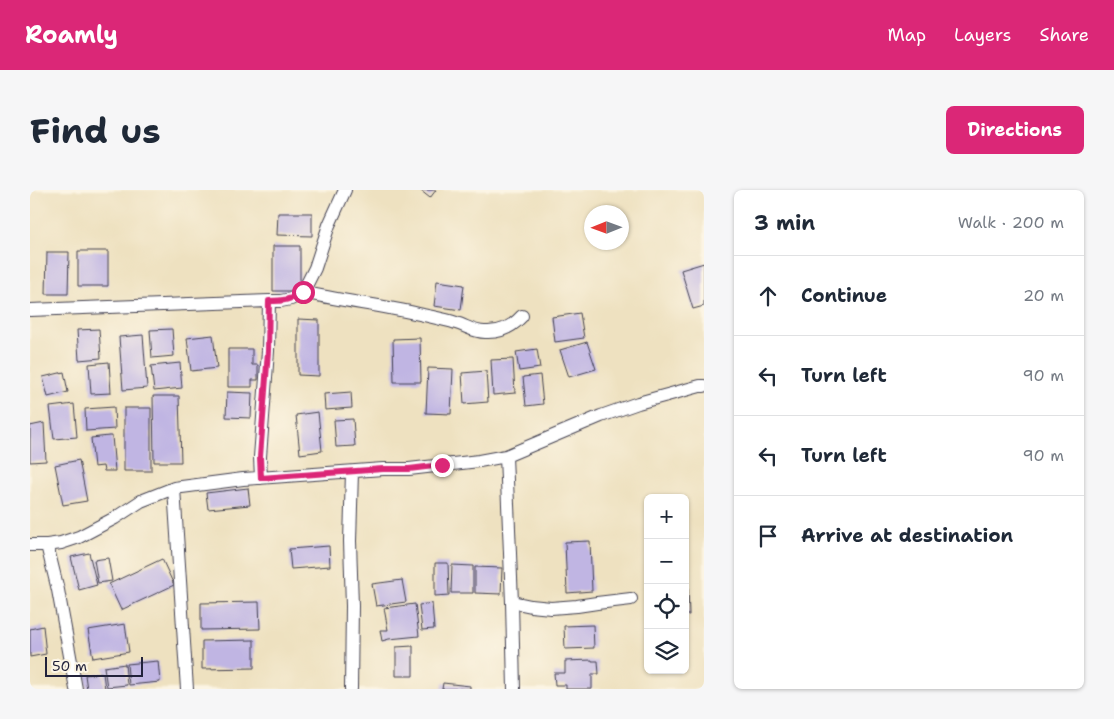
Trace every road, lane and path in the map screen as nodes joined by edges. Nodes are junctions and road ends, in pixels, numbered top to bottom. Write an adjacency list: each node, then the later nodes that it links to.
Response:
1 (344, 190): 2 (street)
2 (303, 292): 3 (street); 5 (street)
3 (269, 301): 4 (street); 9 (street)
4 (30, 310)
5 (522, 316)
6 (704, 386): 7 (street)
7 (506, 456): 8 (street); 14 (street)
8 (352, 472): 9 (street); 17 (street)
9 (261, 478): 10 (street)
10 (174, 488): 12 (street); 16 (street)
11 (30, 545): 12 (street)
12 (46, 545): 15 (street)
13 (631, 599): 14 (street)
14 (512, 602): 18 (street)
15 (76, 689)
16 (187, 689)
17 (351, 689)
18 (514, 689)

